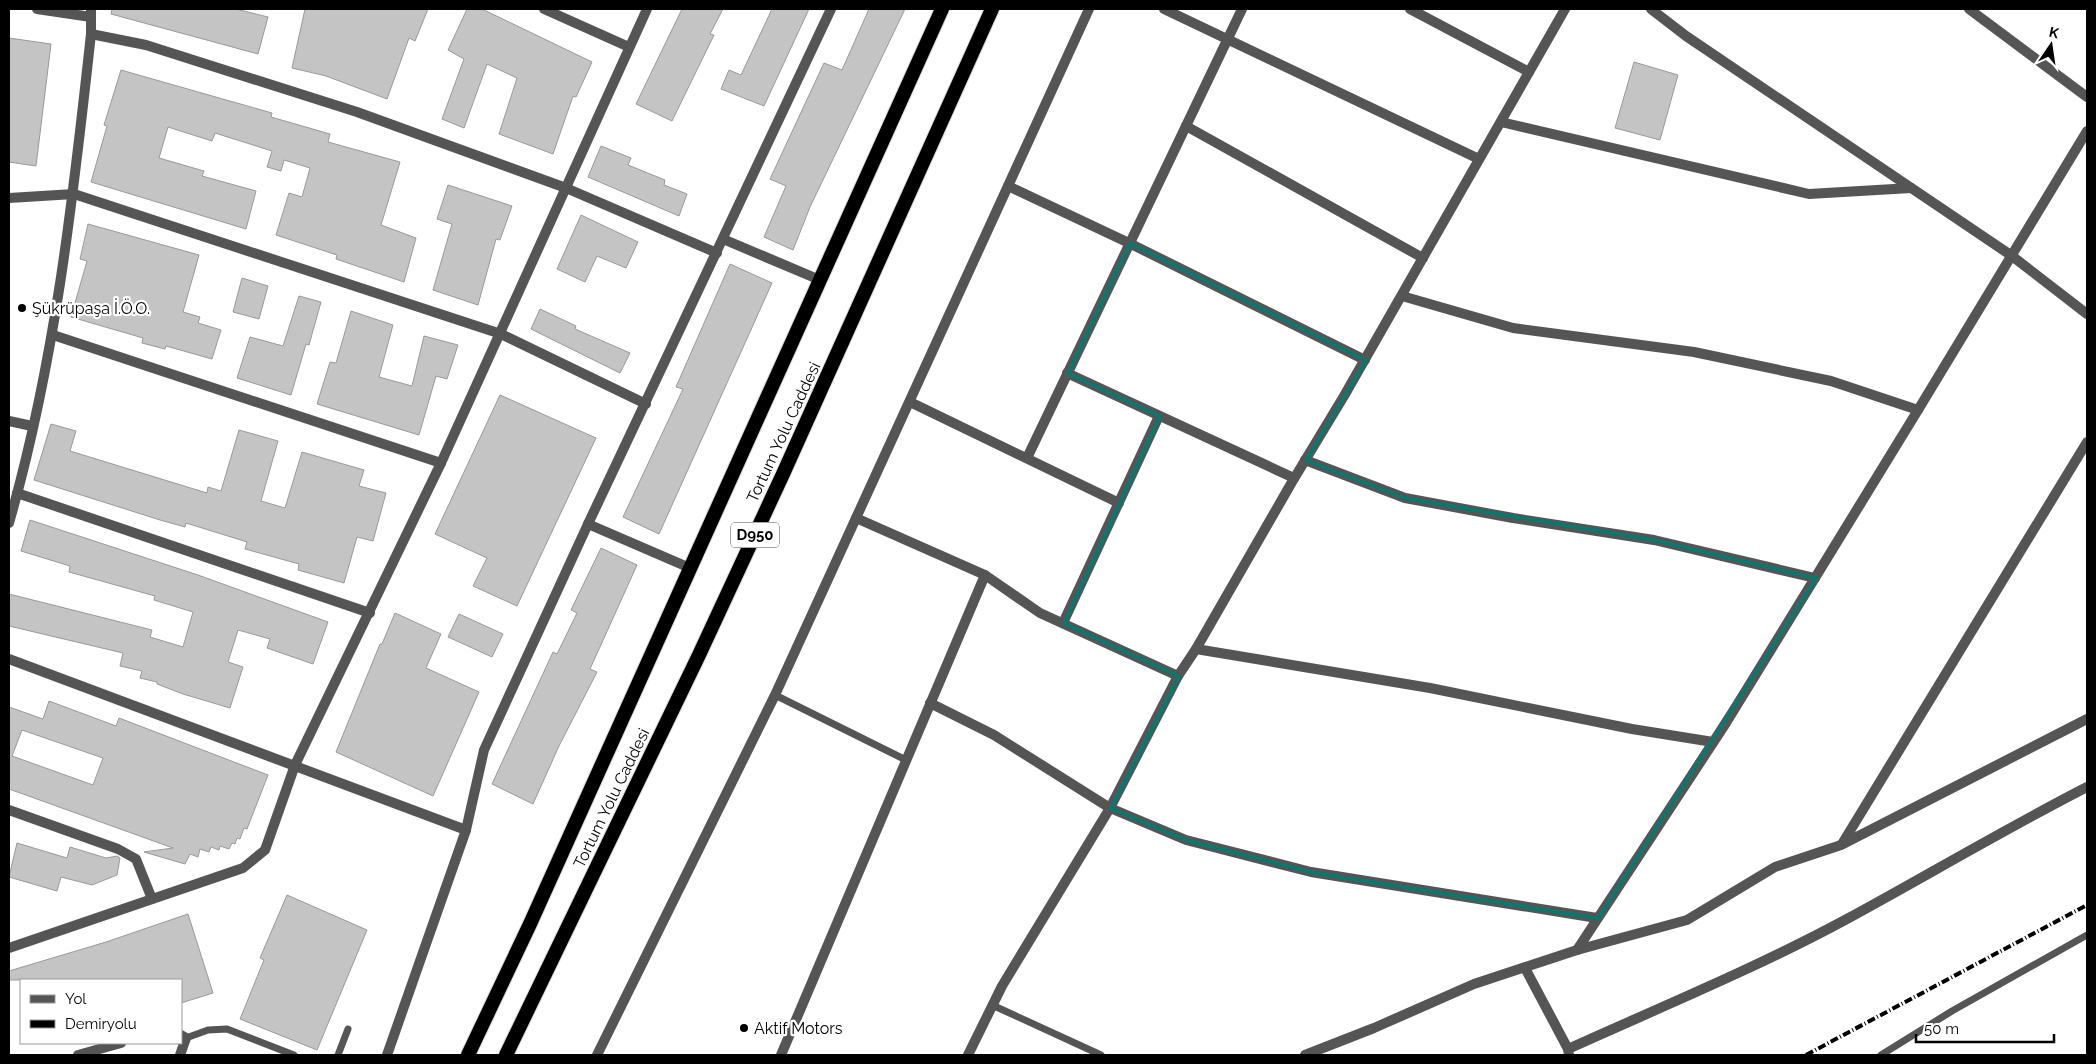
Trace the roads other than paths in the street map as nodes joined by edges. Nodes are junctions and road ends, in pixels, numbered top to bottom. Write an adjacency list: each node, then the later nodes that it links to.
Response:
1 (37, 9): 14 (street)
2 (544, 9): 17 (street)
3 (647, 9): 17 (street)
4 (830, 9): 29 (street)
5 (942, 9): 34 (highway, Tortum Yolu Caddesi / D950)
6 (992, 9): 93 (highway, Tortum Yolu Caddesi / D950)
7 (1089, 9): 24 (street)
8 (1164, 9): 16 (street)
9 (1242, 9): 16 (street)
10 (1410, 9): 18 (street)
11 (1565, 9): 18 (street)
12 (1651, 9): 26 (street)
13 (1969, 9): 19 (street)
14 (91, 13): 15 (street)
15 (91, 34): 25 (street); 27 (street)
16 (1228, 39): 21 (street); 23 (street)
17 (629, 47): 25 (street)
18 (1529, 72): 20 (street)
19 (2087, 97)
20 (1500, 122): 23 (street); 26 (street)
21 (1186, 126): 30 (street); 33 (street)
22 (2087, 131): 32 (street)
23 (1480, 159): 33 (street)
24 (1008, 186): 30 (street); 41 (street)
25 (566, 188): 31 (street); 37 (street)
26 (1910, 188): 32 (street)
27 (74, 194): 28 (street); 37 (street); 38 (street)
28 (9, 198)
29 (723, 239): 31 (street); 34 (street)
30 (1129, 243): 39 (street); 40 (street)
31 (717, 253): 42 (street)
32 (2012, 256): 36 (street); 43 (street)
33 (1423, 258): 35 (street)
34 (820, 280): 57 (highway, Tortum Yolu Caddesi / D950)
35 (1402, 296): 39 (street); 43 (street)
36 (2087, 314)
37 (501, 334): 42 (street); 50 (street)
38 (53, 335): 46 (street); 50 (street)
39 (1365, 360): 49 (street)
40 (1067, 373): 44 (street); 48 (street)
41 (910, 402): 48 (street); 54 (street)
42 (646, 404): 56 (street)
43 (1918, 410): 59 (street)
44 (1159, 416): 51 (street); 53 (street)
45 (9, 421): 46 (street)
46 (32, 426): 52 (street)
47 (2087, 442): 75 (street)
48 (1027, 458): 53 (street)
49 (1305, 460): 51 (street); 59 (street)
50 (441, 464): 60 (street)
51 (1294, 478): 62 (street)
52 (17, 493): 55 (street); 60 (street)
53 (1118, 502): 61 (street)
54 (856, 518): 58 (street); 65 (street)
55 (9, 523)
56 (588, 524): 57 (street); 74 (street)
57 (690, 568): 92 (highway, Tortum Yolu Caddesi / D950)
58 (986, 575): 61 (street); 66 (street)
59 (1815, 578): 68 (street)
60 (370, 613): 70 (street)
61 (1063, 623): 64 (street)
62 (1196, 649): 64 (street); 68 (street)
63 (9, 659): 70 (street)
64 (1178, 676): 72 (street)
65 (775, 695): 69 (lane); 94 (street)
66 (930, 703): 69 (street); 72 (street)
67 (2087, 719): 75 (street)
68 (1714, 742): 77 (street)
69 (906, 760): 95 (street)
70 (295, 764): 74 (street); 76 (street)
71 (2087, 787): 87 (street)
72 (1110, 808): 77 (street); 82 (street)
73 (9, 810): 76 (street)
74 (466, 830): 91 (street)
75 (1842, 845): 80 (street)
76 (152, 898): 79 (street)
77 (1597, 918): 80 (street)
78 (2087, 935): 99 (lane)
79 (9, 948)
80 (1576, 950): 81 (street)
81 (1525, 968): 86 (street); 87 (street)
82 (992, 1005): 96 (street); 97 (lane)
83 (348, 1028): 90 (lane)
84 (183, 1037): 89 (lane)
85 (117, 1044): 88 (street)
86 (1330, 1051): 98 (street)
87 (1569, 1052)
88 (78, 1055)
89 (294, 1055)
90 (338, 1055)
91 (388, 1055)
92 (468, 1055)
93 (506, 1055)
94 (597, 1055)
95 (781, 1055)
96 (968, 1055)
97 (1101, 1055)
98 (1305, 1055)
99 (1881, 1055)

